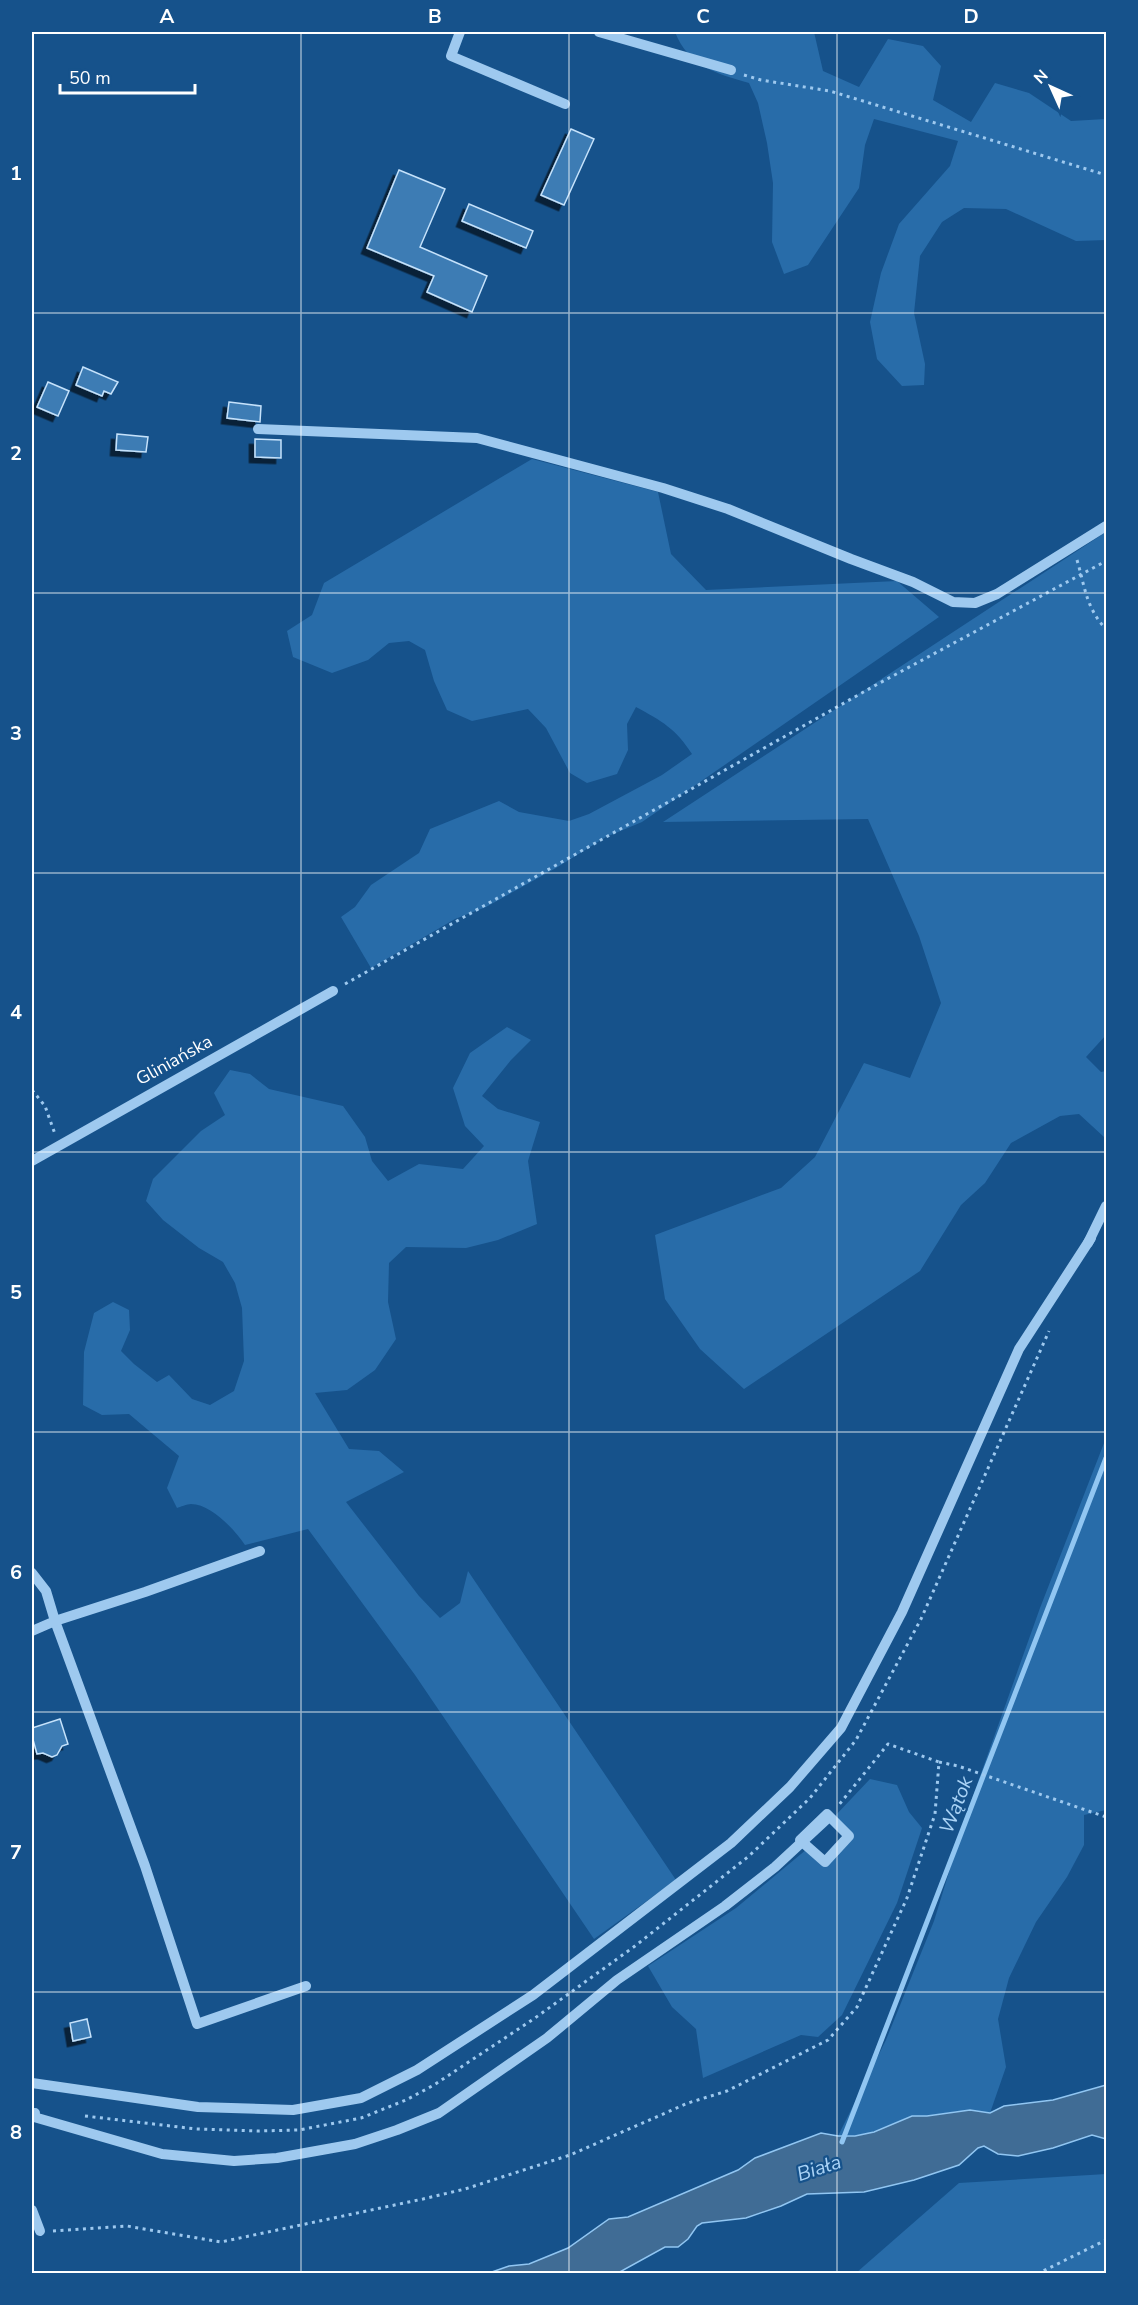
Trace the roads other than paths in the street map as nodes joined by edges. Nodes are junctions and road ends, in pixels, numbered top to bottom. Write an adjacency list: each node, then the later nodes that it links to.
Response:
1 (460, 32): 4 (street)
2 (599, 32): 3 (street)
3 (731, 70)
4 (565, 104)
5 (258, 429): 6 (street)
6 (1107, 526)
7 (333, 991): 8 (street, Gliniańska)
8 (32, 1161)
9 (1107, 1206): 16 (street)
10 (260, 1551): 12 (street)
11 (32, 1573): 12 (street)
12 (55, 1621): 13 (street); 15 (street)
13 (32, 1631)
14 (802, 1842): 14 (street); 17 (street)
15 (306, 1986)
16 (32, 2083)
17 (36, 2112)
18 (32, 2210): 19 (street)
19 (40, 2231)

